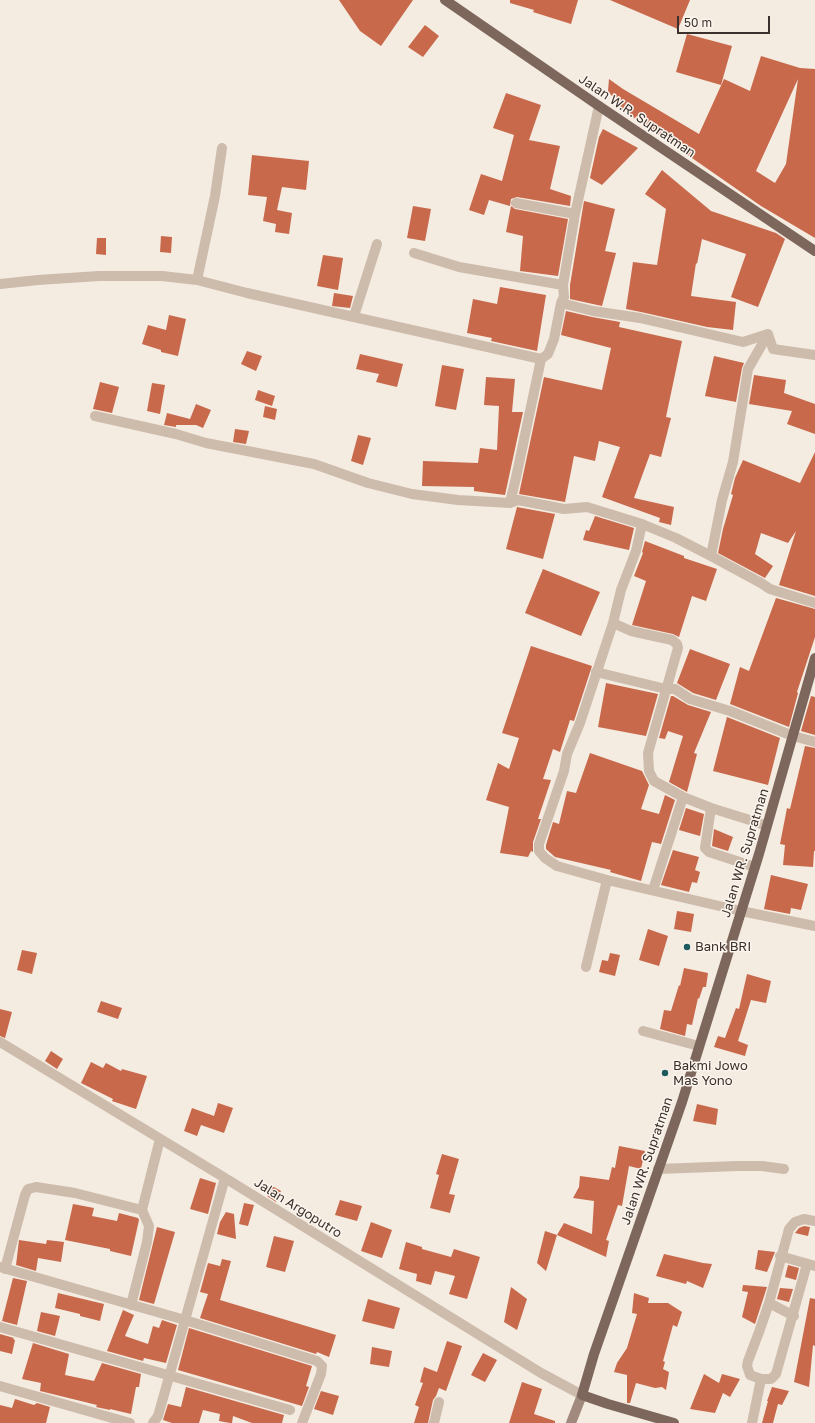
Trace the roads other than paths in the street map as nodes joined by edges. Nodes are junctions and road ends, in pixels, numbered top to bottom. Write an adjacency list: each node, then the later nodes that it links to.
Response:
1 (445, 0): 2 (main road, Jalan W.R. Supratman)
2 (599, 106): 5 (street); 7 (main road, Jalan W.R. Supratman)
3 (222, 148): 9 (street)
4 (516, 203): 5 (street)
5 (576, 214): 11 (street)
6 (377, 244): 13 (street)
7 (815, 251)
8 (414, 253): 11 (street)
9 (197, 280): 10 (street); 13 (street)
10 (0, 284)
11 (563, 285): 12 (street)
12 (560, 303): 14 (street); 16 (street)
13 (354, 316): 16 (street)
14 (768, 334): 15 (street); 20 (street)
15 (815, 355)
16 (541, 359): 18 (street)
17 (95, 416): 18 (street)
18 (510, 503): 19 (street)
19 (642, 524): 20 (street); 22 (street)
20 (711, 556): 21 (street)
21 (815, 603)
22 (613, 624): 24 (street); 25 (street)
23 (814, 663): 26 (main road, Jalan WR. Supratman)
24 (596, 672): 25 (street); 32 (street)
25 (666, 689): 26 (street); 28 (street)
26 (793, 736): 27 (street); 30 (main road, Jalan WR. Supratman)
27 (815, 742)
28 (683, 797): 29 (street); 33 (street)
29 (711, 808): 30 (street); 31 (street)
30 (768, 826): 31 (main road, Jalan WR. Supratman)
31 (755, 867): 34 (main road, Jalan WR. Supratman)
32 (607, 880): 33 (street); 36 (street)
33 (653, 890): 34 (street)
34 (742, 911): 35 (street); 39 (main road, Jalan WR. Supratman)
35 (815, 926)
36 (586, 967)
37 (643, 1031): 39 (street)
38 (0, 1042): 40 (street, Jalan Argoputro)
39 (699, 1046): 41 (main road, Jalan WR. Supratman)
40 (160, 1139): 43 (street, Jalan Argoputro); 44 (street)
41 (658, 1169): 42 (street); 57 (main road, Jalan WR. Supratman)
42 (784, 1169)
43 (225, 1178): 52 (street); 57 (street, Jalan Argoputro)
44 (142, 1210): 48 (street); 50 (street)
45 (815, 1221): 46 (street)
46 (780, 1256): 47 (street); 49 (street)
47 (811, 1265): 51 (street)
48 (2, 1268): 50 (street)
49 (768, 1303): 51 (street); 55 (street)
50 (131, 1304): 52 (street)
51 (794, 1316): 55 (street)
52 (185, 1320): 54 (street); 63 (street)
53 (0, 1327): 54 (street)
54 (169, 1375): 59 (street); 62 (street)
55 (761, 1378): 66 (street)
56 (0, 1386): 61 (street)
57 (582, 1395): 64 (street); 65 (main road)
58 (439, 1402): 60 (street)
59 (290, 1410)
60 (436, 1422)
61 (130, 1423)
62 (153, 1423)
63 (302, 1423)
64 (570, 1423)
65 (674, 1423)
66 (752, 1423)

